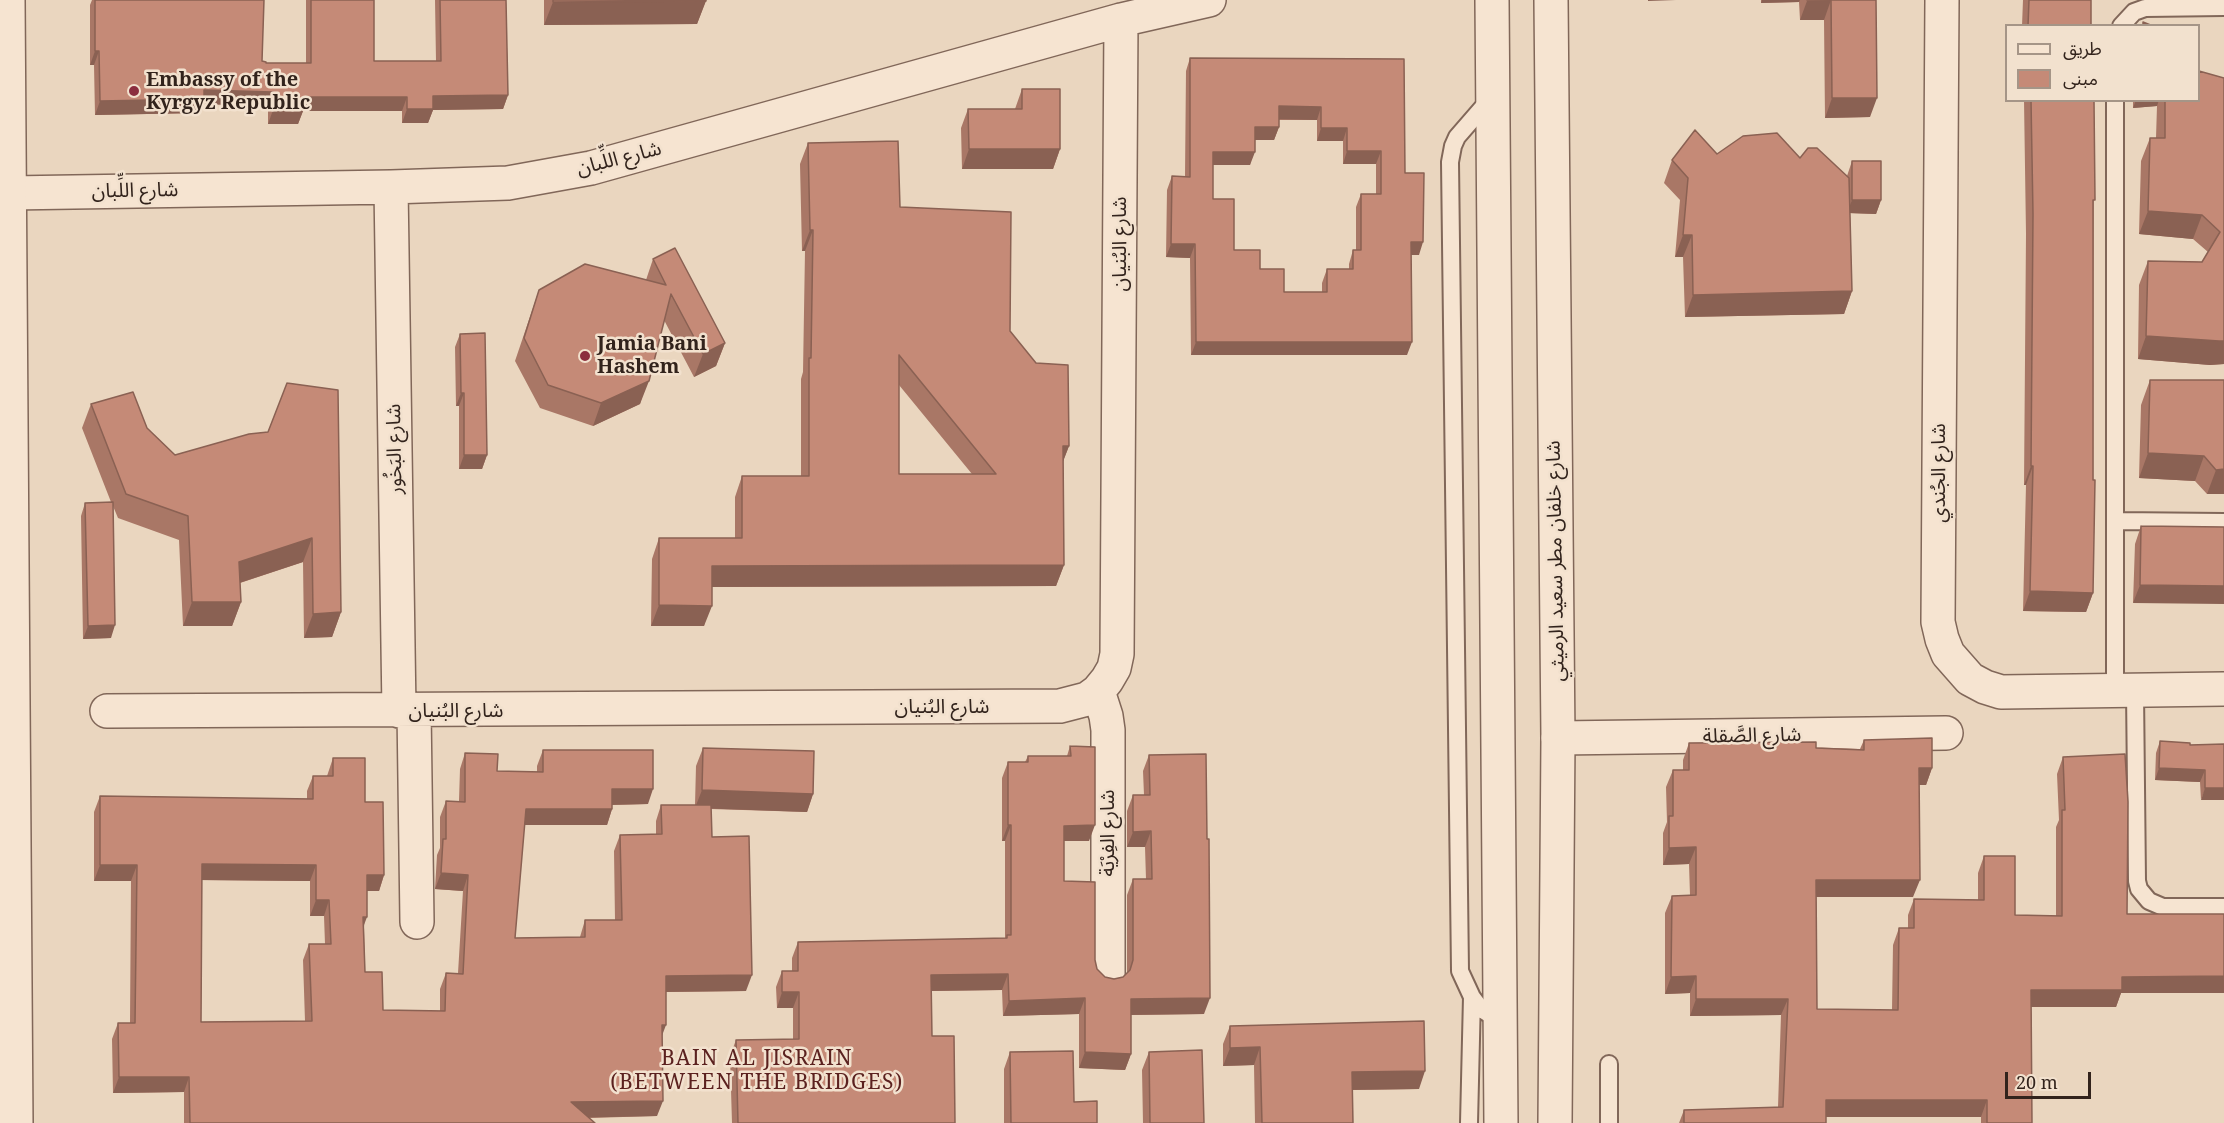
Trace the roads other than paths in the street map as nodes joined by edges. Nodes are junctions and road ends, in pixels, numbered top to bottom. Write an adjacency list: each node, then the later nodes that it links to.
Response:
1 (8, 0): 13 (street)
2 (1209, 0): 8 (street, شارع اللِّبان)
3 (1492, 0): 10 (street)
4 (1551, 0): 22 (street, شارع خلفان مطر سعيد الرميثي)
5 (1942, 0): 18 (street, شارع الجُندي)
6 (2185, 4): 7 (lane); 9 (lane)
7 (2224, 7)
8 (1121, 21): 12 (street, شارع اللِّبان); 17 (street, شارع البُنيان)
9 (2123, 24)
10 (1494, 94): 26 (lane); 27 (street)
11 (2115, 102): 14 (lane)
12 (391, 187): 13 (street, شارع اللِّبان); 19 (street, شارع البَخُور)
13 (10, 193): 31 (street)
14 (2115, 521): 15 (lane); 18 (lane)
15 (2224, 522)
16 (2224, 689): 18 (street, شارع الجُندي)
17 (1098, 691): 19 (street, شارع البُنيان); 25 (street, شارع الفِرْيَة)
18 (2125, 691): 23 (lane)
19 (407, 710): 20 (street, شارع البُنيان); 24 (street, شارع البَخُور)
20 (107, 711)
21 (1946, 733): 22 (street, شارع الصَّقلة)
22 (1558, 738): 32 (street, شارع خلفان مطر سعيد الرميثي)
23 (2224, 907)
24 (417, 922)
25 (1108, 976)
26 (1472, 998): 27 (lane); 29 (lane)
27 (1500, 1021): 30 (street)
28 (1609, 1064): 33 (lane)
29 (1469, 1116): 30 (lane)
30 (1501, 1117)
31 (16, 1123)
32 (1555, 1123)
33 (1610, 1123)

